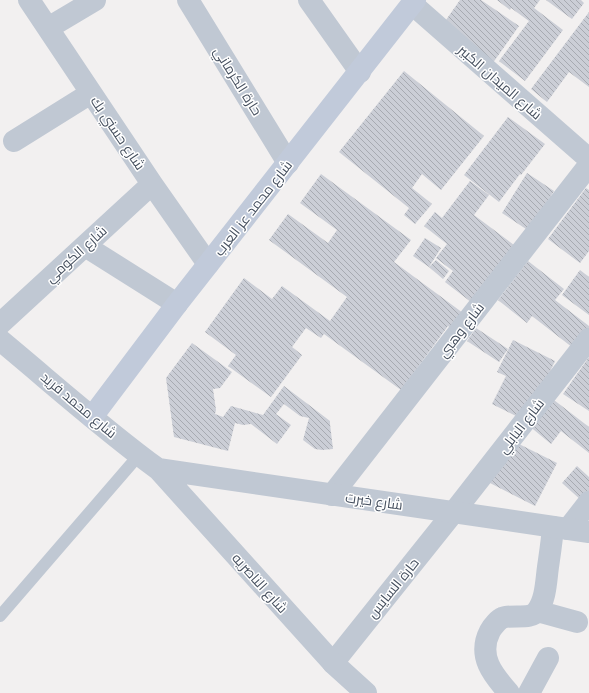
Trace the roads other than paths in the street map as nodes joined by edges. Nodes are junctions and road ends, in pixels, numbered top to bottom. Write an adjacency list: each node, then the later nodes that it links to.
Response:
1 (29, 0): 6 (street, شارع حسني بك)
2 (95, 0): 6 (street)
3 (188, 0): 11 (street, حارة الكرماني)
4 (309, 0): 7 (street)
5 (414, 2): 7 (main road, شارع محمد عز العرب); 10 (street, شارع الميدان الكبير)
6 (48, 28): 8 (street, شارع حسني بك)
7 (360, 72): 11 (main road, شارع محمد عز العرب)
8 (91, 93): 9 (street); 13 (street, شارع حسني بك)
9 (14, 141)
10 (589, 159)
11 (288, 163): 15 (main road, شارع محمد عز العرب)
12 (589, 165): 23 (street, شارع وهبي)
13 (152, 184): 14 (street, شارع الكومي); 15 (street, شارع حسني بك)
14 (86, 246): 16 (street); 17 (street, شارع الكومي)
15 (208, 264): 16 (main road, شارع محمد عز العرب)
16 (177, 304): 20 (main road, شارع محمد عز العرب)
17 (0, 324)
18 (589, 339): 25 (street, شارع البابلي)
19 (0, 340): 20 (street, شارع محمد فريد)
20 (92, 417): 21 (street, شارع محمد فريد)
21 (139, 455): 22 (street, شارع محمد فريد); 29 (lane)
22 (158, 469): 23 (street, شارع خيرت); 32 (street, شارع الناصريه)
23 (332, 495): 25 (street, شارع خيرت)
24 (589, 502): 26 (street)
25 (453, 513): 26 (street, شارع خيرت); 32 (street, حارة السايس)
26 (561, 528): 27 (street, شارع خيرت); 28 (street)
27 (589, 532)
28 (533, 614): 30 (street); 34 (street)
29 (0, 616)
30 (577, 622)
31 (548, 658): 35 (street)
32 (333, 663): 33 (street, شارع الناصريه)
33 (366, 693)
34 (509, 693)
35 (529, 693)

